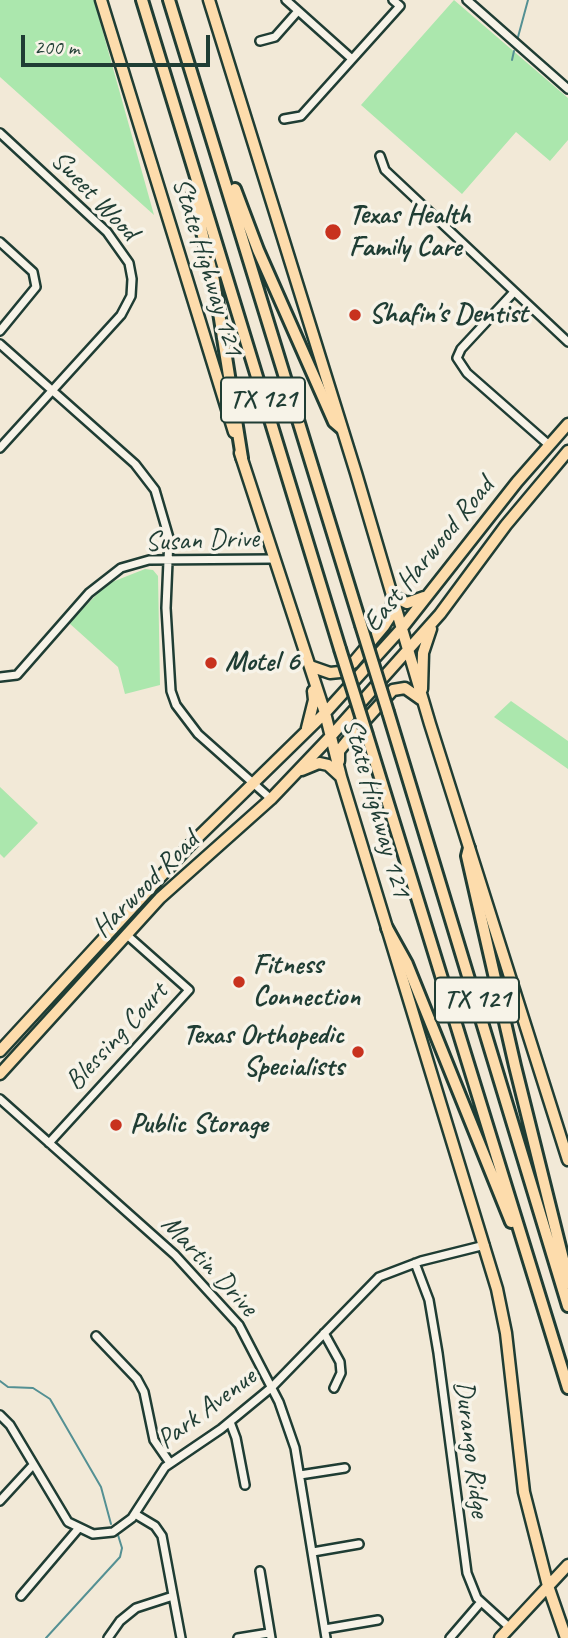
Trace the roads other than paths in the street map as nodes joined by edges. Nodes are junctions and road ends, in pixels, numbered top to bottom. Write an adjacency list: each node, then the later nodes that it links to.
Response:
1 (101, 0): 28 (main road, State Highway 121)
2 (142, 0): 14 (highway, TX 121)
3 (169, 0): 15 (highway, TX 121)
4 (209, 0): 24 (main road)
5 (286, 0): 8 (street)
6 (393, 0): 10 (street)
7 (471, 1): 11 (street)
8 (298, 11): 9 (street); 10 (street)
9 (260, 41)
10 (352, 59): 12 (street)
11 (568, 89)
12 (284, 119)
13 (0, 133): 22 (street, Sweet Wood)
14 (187, 151): 28 (highway); 62 (highway, TX 121, bridge)
15 (217, 152): 24 (highway); 64 (highway, TX 121, bridge)
16 (380, 156): 18 (street)
17 (0, 242): 19 (street)
18 (514, 292): 20 (street); 25 (street)
19 (0, 331)
20 (568, 342)
21 (0, 344): 22 (street)
22 (54, 390): 26 (street); 31 (street)
23 (568, 424): 25 (main road, East Harwood Road)
24 (341, 428): 33 (main road)
25 (549, 445): 29 (main road, East Harwood Road)
26 (0, 447)
27 (568, 451): 30 (main road, East Harwood Road)
28 (242, 458): 32 (main road, State Highway 121)
29 (487, 518): 30 (main road); 34 (main road, East Harwood Road)
30 (506, 525): 35 (main road, East Harwood Road)
31 (166, 559): 32 (street, Susan Drive); 39 (street, Susan Drive); 46 (street)
32 (273, 559): 38 (main road, State Highway 121)
33 (393, 596): 34 (main road); 36 (main road); 38 (main road)
34 (424, 597): 36 (main road, East Harwood Road)
35 (440, 614): 37 (main road, East Harwood Road); 40 (main road)
36 (402, 628): 37 (main road); 41 (main road, East Harwood Road)
37 (408, 649): 40 (main road); 43 (main road, East Harwood Road)
38 (310, 666): 41 (main road, State Highway 121); 42 (main road)
39 (0, 677)
40 (422, 700): 45 (main road); 49 (main road)
41 (325, 713): 42 (main road, Harwood Road); 43 (main road, State Highway 121)
42 (306, 730): 46 (main road, Harwood Road)
43 (331, 736): 44 (main road, Harwood Road); 45 (main road, State Highway 121)
44 (293, 777): 45 (main road); 47 (main road, Harwood Road)
45 (341, 777): 52 (main road, State Highway 121)
46 (253, 785): 47 (street); 48 (main road, Harwood Road)
47 (271, 799): 50 (main road, Harwood Road)
48 (188, 847): 50 (main road); 51 (main road, Harwood Road)
49 (469, 848): 60 (main road); 64 (highway)
50 (202, 860): 53 (main road, Harwood Road)
51 (115, 924): 53 (main road); 54 (main road, Harwood Road)
52 (387, 928): 61 (main road, State Highway 121); 62 (highway)
53 (127, 934): 55 (main road, Harwood Road); 59 (street, Blessing Court)
54 (51, 995): 55 (main road); 56 (main road, Harwood Road)
55 (60, 1008): 57 (main road, Harwood Road)
56 (0, 1051)
57 (0, 1074)
58 (0, 1099): 59 (street, Martin Drive)
59 (49, 1143): 68 (street, Martin Drive)
60 (568, 1160)
61 (485, 1245): 63 (street, Park Avenue); 85 (main road, State Highway 121)
62 (529, 1255): 70 (highway, TX 121)
63 (415, 1263): 66 (street, Park Avenue); 88 (street, Durango Ridge)
64 (563, 1290): 65 (highway, TX 121)
65 (568, 1306)
66 (324, 1333): 68 (street, Park Avenue); 69 (street)
67 (96, 1336): 73 (street)
68 (272, 1387): 72 (street, Park Avenue); 76 (street, Martin Drive)
69 (334, 1388)
70 (568, 1388)
71 (0, 1415): 74 (street)
72 (230, 1422): 73 (street, Park Avenue); 77 (street)
73 (170, 1463): 79 (street, Park Avenue)
74 (33, 1465): 78 (street); 80 (street)
75 (345, 1468): 76 (street)
76 (300, 1475): 82 (street, Martin Drive)
77 (246, 1485)
78 (0, 1501)
79 (135, 1514): 80 (street, Park Avenue); 87 (street)
80 (79, 1530): 86 (street)
81 (359, 1544): 82 (street)
82 (313, 1552): 91 (street, Martin Drive)
83 (568, 1565): 85 (main road)
84 (260, 1571): 92 (street)
85 (548, 1586): 90 (main road); 99 (main road, State Highway 121)
86 (20, 1596)
87 (173, 1596): 93 (street); 94 (street)
88 (481, 1602): 90 (street, Durango Ridge); 97 (street)
89 (378, 1620): 91 (street)
90 (509, 1628): 98 (main road)
91 (325, 1629): 96 (street, Martin Drive)
92 (270, 1636): 95 (street)
93 (108, 1638)
94 (181, 1638)
95 (238, 1638)
96 (326, 1638)
97 (450, 1638)
98 (500, 1638)
99 (566, 1638)

